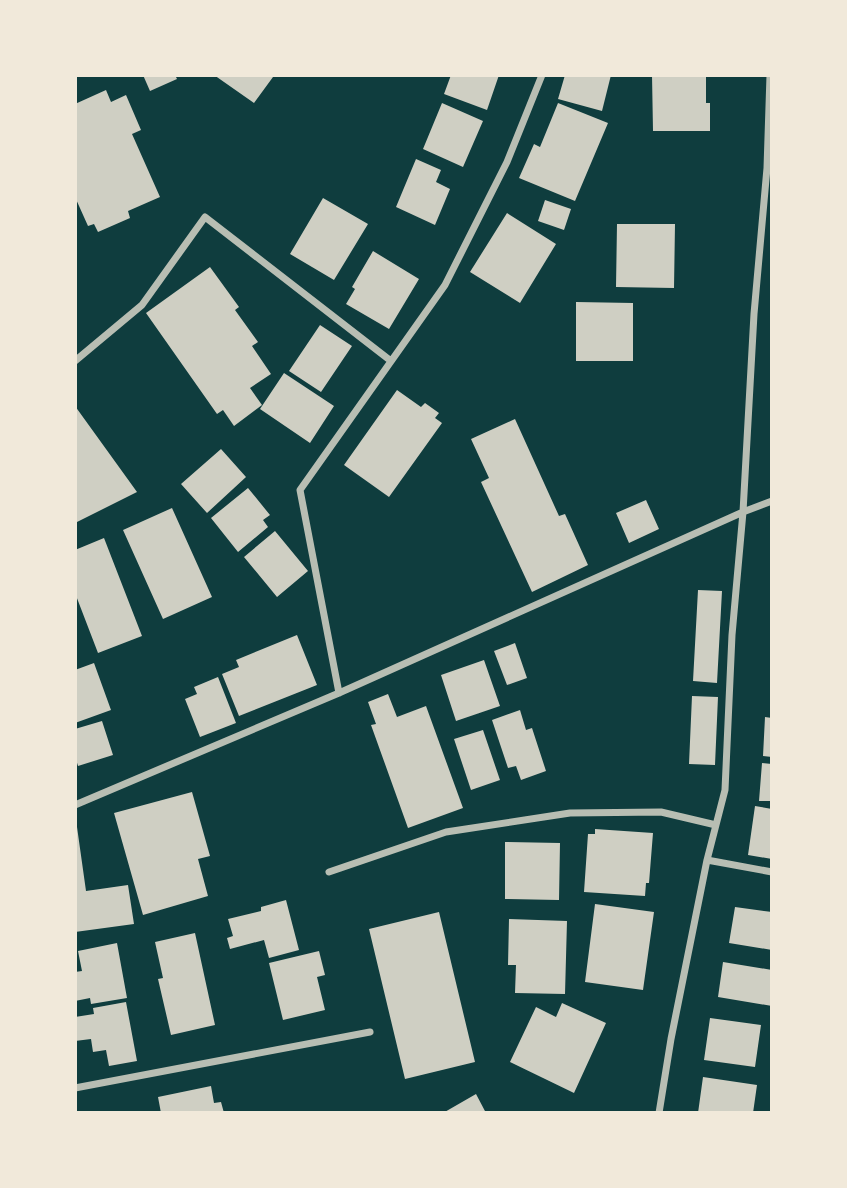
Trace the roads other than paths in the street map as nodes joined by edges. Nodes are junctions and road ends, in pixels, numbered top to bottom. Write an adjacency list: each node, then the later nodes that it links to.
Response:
1 (542, 75): 4 (street)
2 (770, 75): 6 (street)
3 (75, 361): 4 (street)
4 (391, 361): 7 (street)
5 (772, 502): 6 (street)
6 (743, 512): 7 (street); 9 (street)
7 (339, 693): 8 (street)
8 (75, 805)
9 (716, 825): 10 (street); 11 (street)
10 (707, 860): 12 (street); 15 (street)
11 (329, 872)
12 (772, 872)
13 (370, 1032): 14 (street)
14 (75, 1088)
15 (659, 1113)

